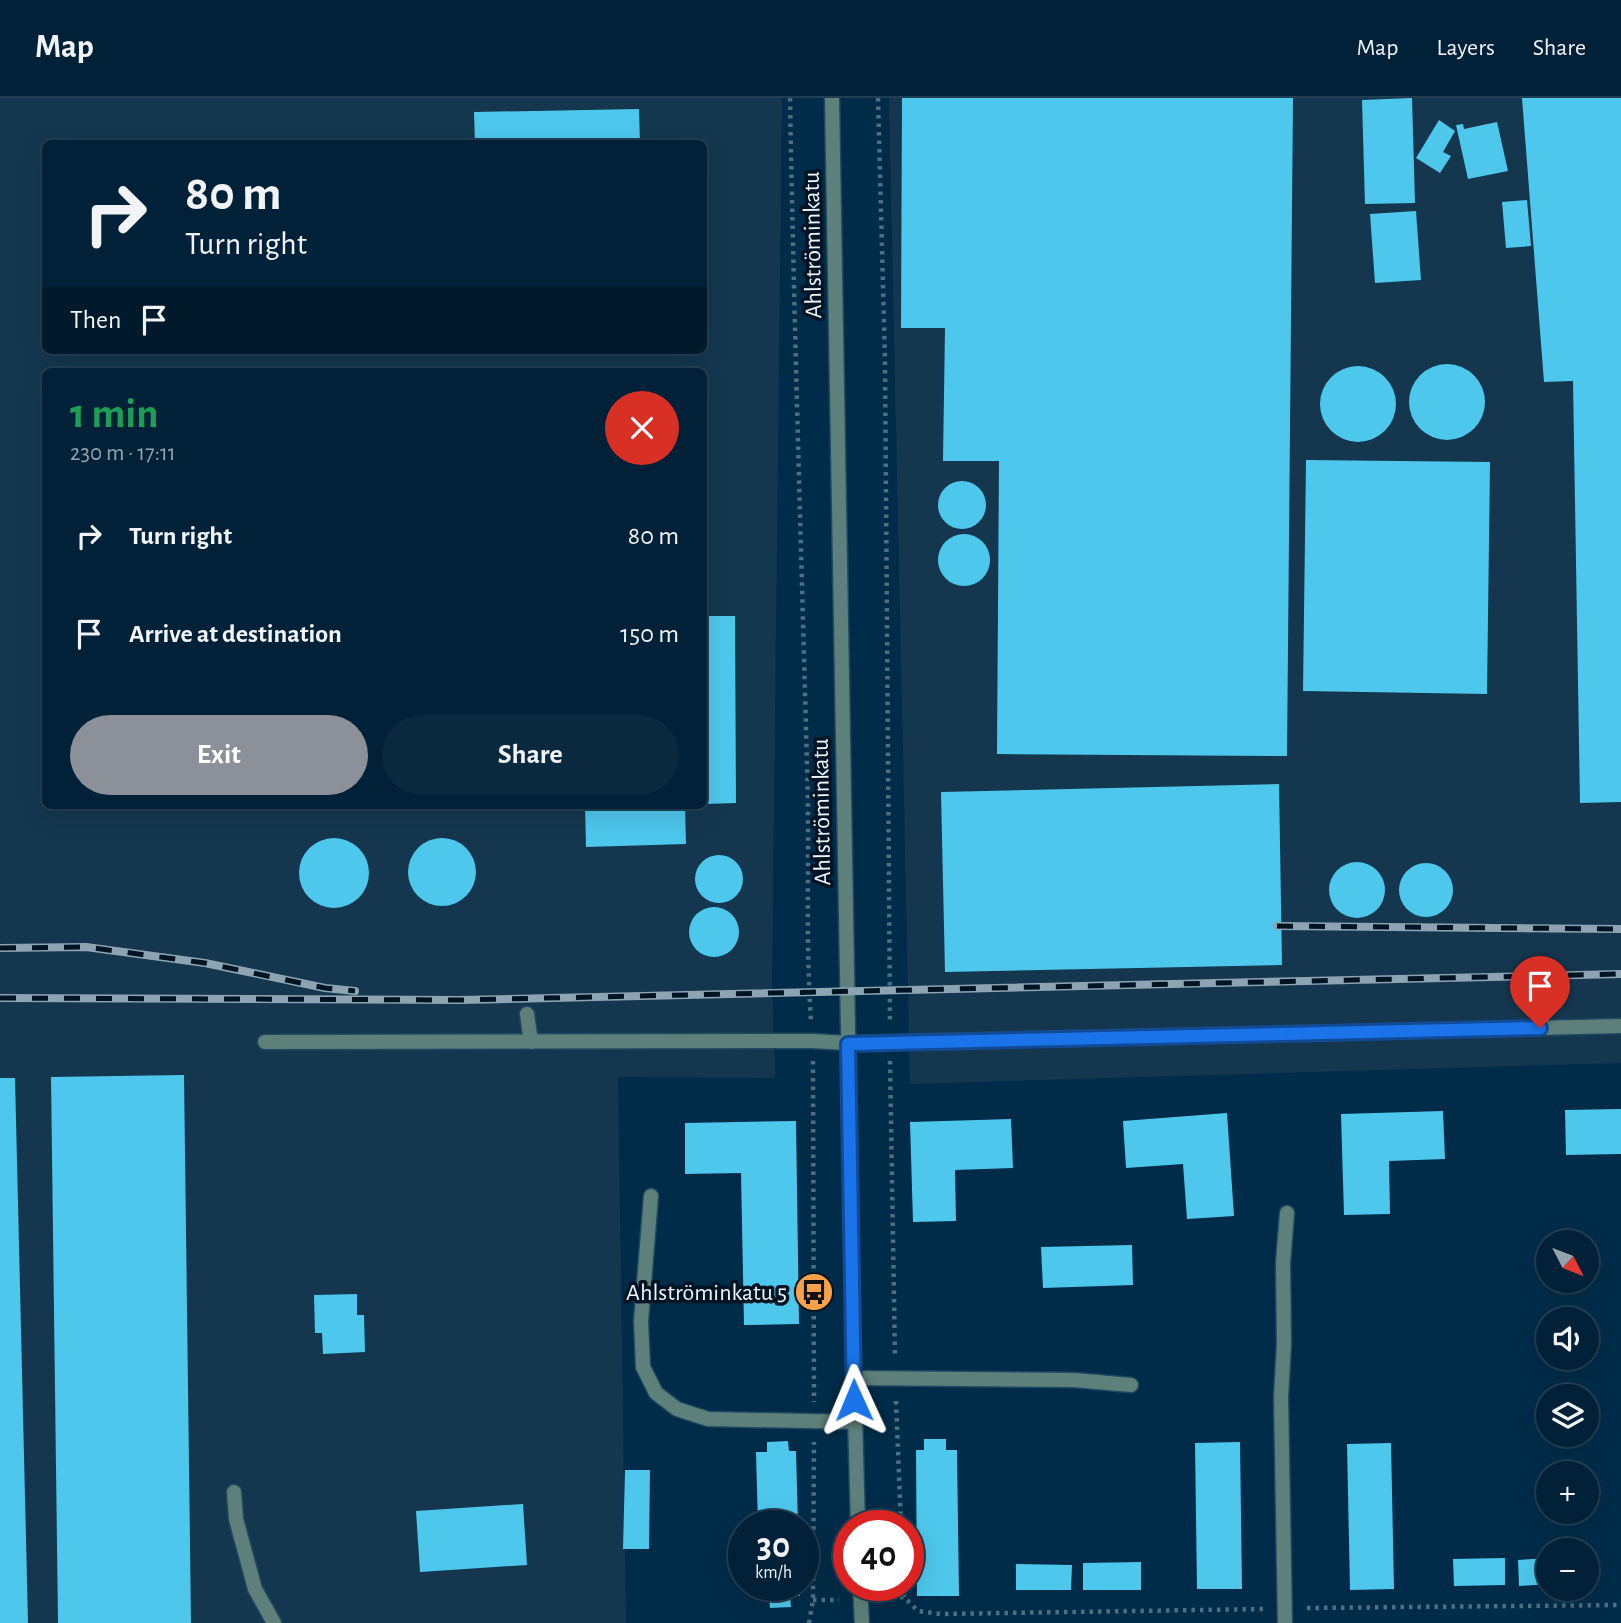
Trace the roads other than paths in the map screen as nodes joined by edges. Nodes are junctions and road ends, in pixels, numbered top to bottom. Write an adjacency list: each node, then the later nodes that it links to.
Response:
1 (832, 98): 6 (street, Ahlströminkatu)
2 (527, 1014): 5 (street)
3 (1621, 1026): 6 (street)
4 (265, 1042): 5 (street)
5 (531, 1042): 6 (street)
6 (848, 1044): 9 (street, Ahlströminkatu)
7 (650, 1196): 11 (street)
8 (1287, 1213): 15 (street)
9 (854, 1378): 10 (street); 11 (street, Ahlströminkatu)
10 (1131, 1385)
11 (855, 1422): 13 (street, Ahlströminkatu)
12 (234, 1492): 16 (street)
13 (858, 1510)
14 (861, 1601): 17 (street)
15 (1284, 1616)
16 (274, 1623)
17 (862, 1623)

